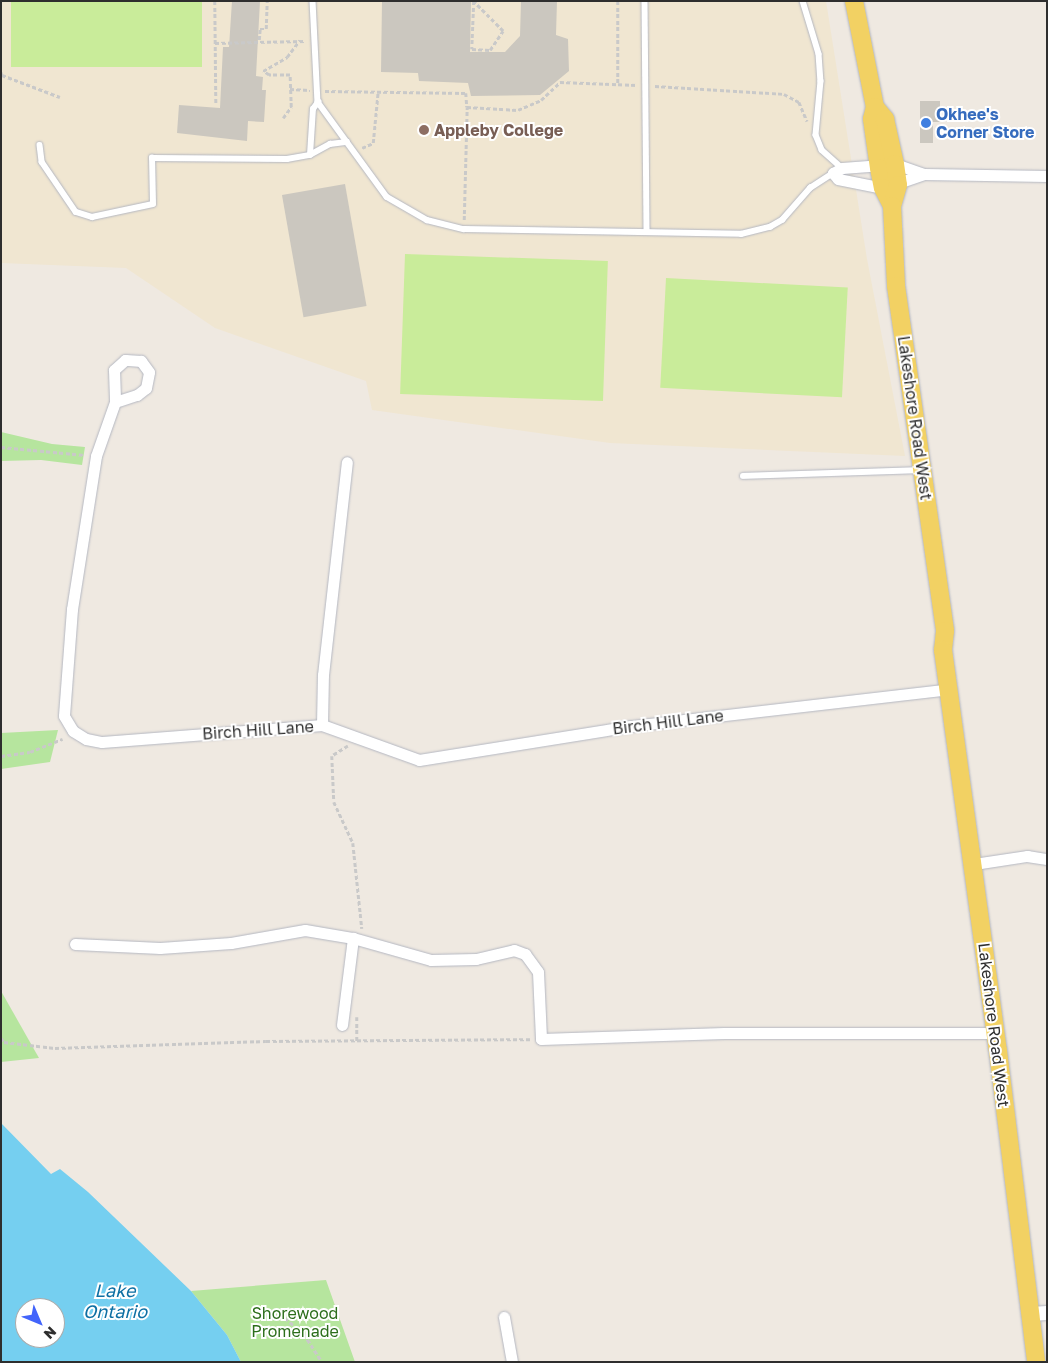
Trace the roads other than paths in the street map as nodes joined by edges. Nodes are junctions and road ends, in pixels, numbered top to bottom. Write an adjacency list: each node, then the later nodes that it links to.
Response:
1 (313, 1): 5 (lane)
2 (645, 1): 14 (lane)
3 (803, 1): 10 (lane)
4 (854, 1): 9 (main road, Lakeshore Road West)
5 (318, 102): 6 (lane); 8 (lane)
6 (347, 142): 8 (lane); 14 (lane)
7 (40, 145): 8 (lane)
8 (310, 156)
9 (887, 166): 10 (street); 11 (street); 13 (main road, Lakeshore Road West)
10 (838, 170): 13 (street); 14 (lane)
11 (924, 174): 12 (street); 13 (street)
12 (1047, 176)
13 (890, 186): 17 (main road, Lakeshore Road West)
14 (647, 231)
15 (115, 402): 20 (street, Birch Hill Lane)
16 (347, 462): 20 (street)
17 (922, 470): 18 (lane); 19 (main road, Lakeshore Road West)
18 (743, 476)
19 (951, 689): 20 (street, Birch Hill Lane); 22 (main road, Lakeshore Road West)
20 (322, 725)
21 (1047, 859): 22 (street)
22 (974, 864): 26 (main road, Lakeshore Road West)
23 (357, 940): 24 (street); 25 (street); 26 (street)
24 (75, 944)
25 (342, 1025)
26 (995, 1033): 27 (main road, Lakeshore Road West)
27 (1039, 1314): 30 (main road, Lakeshore Road West)
28 (504, 1317): 29 (street)
29 (512, 1362)
30 (1036, 1362)

